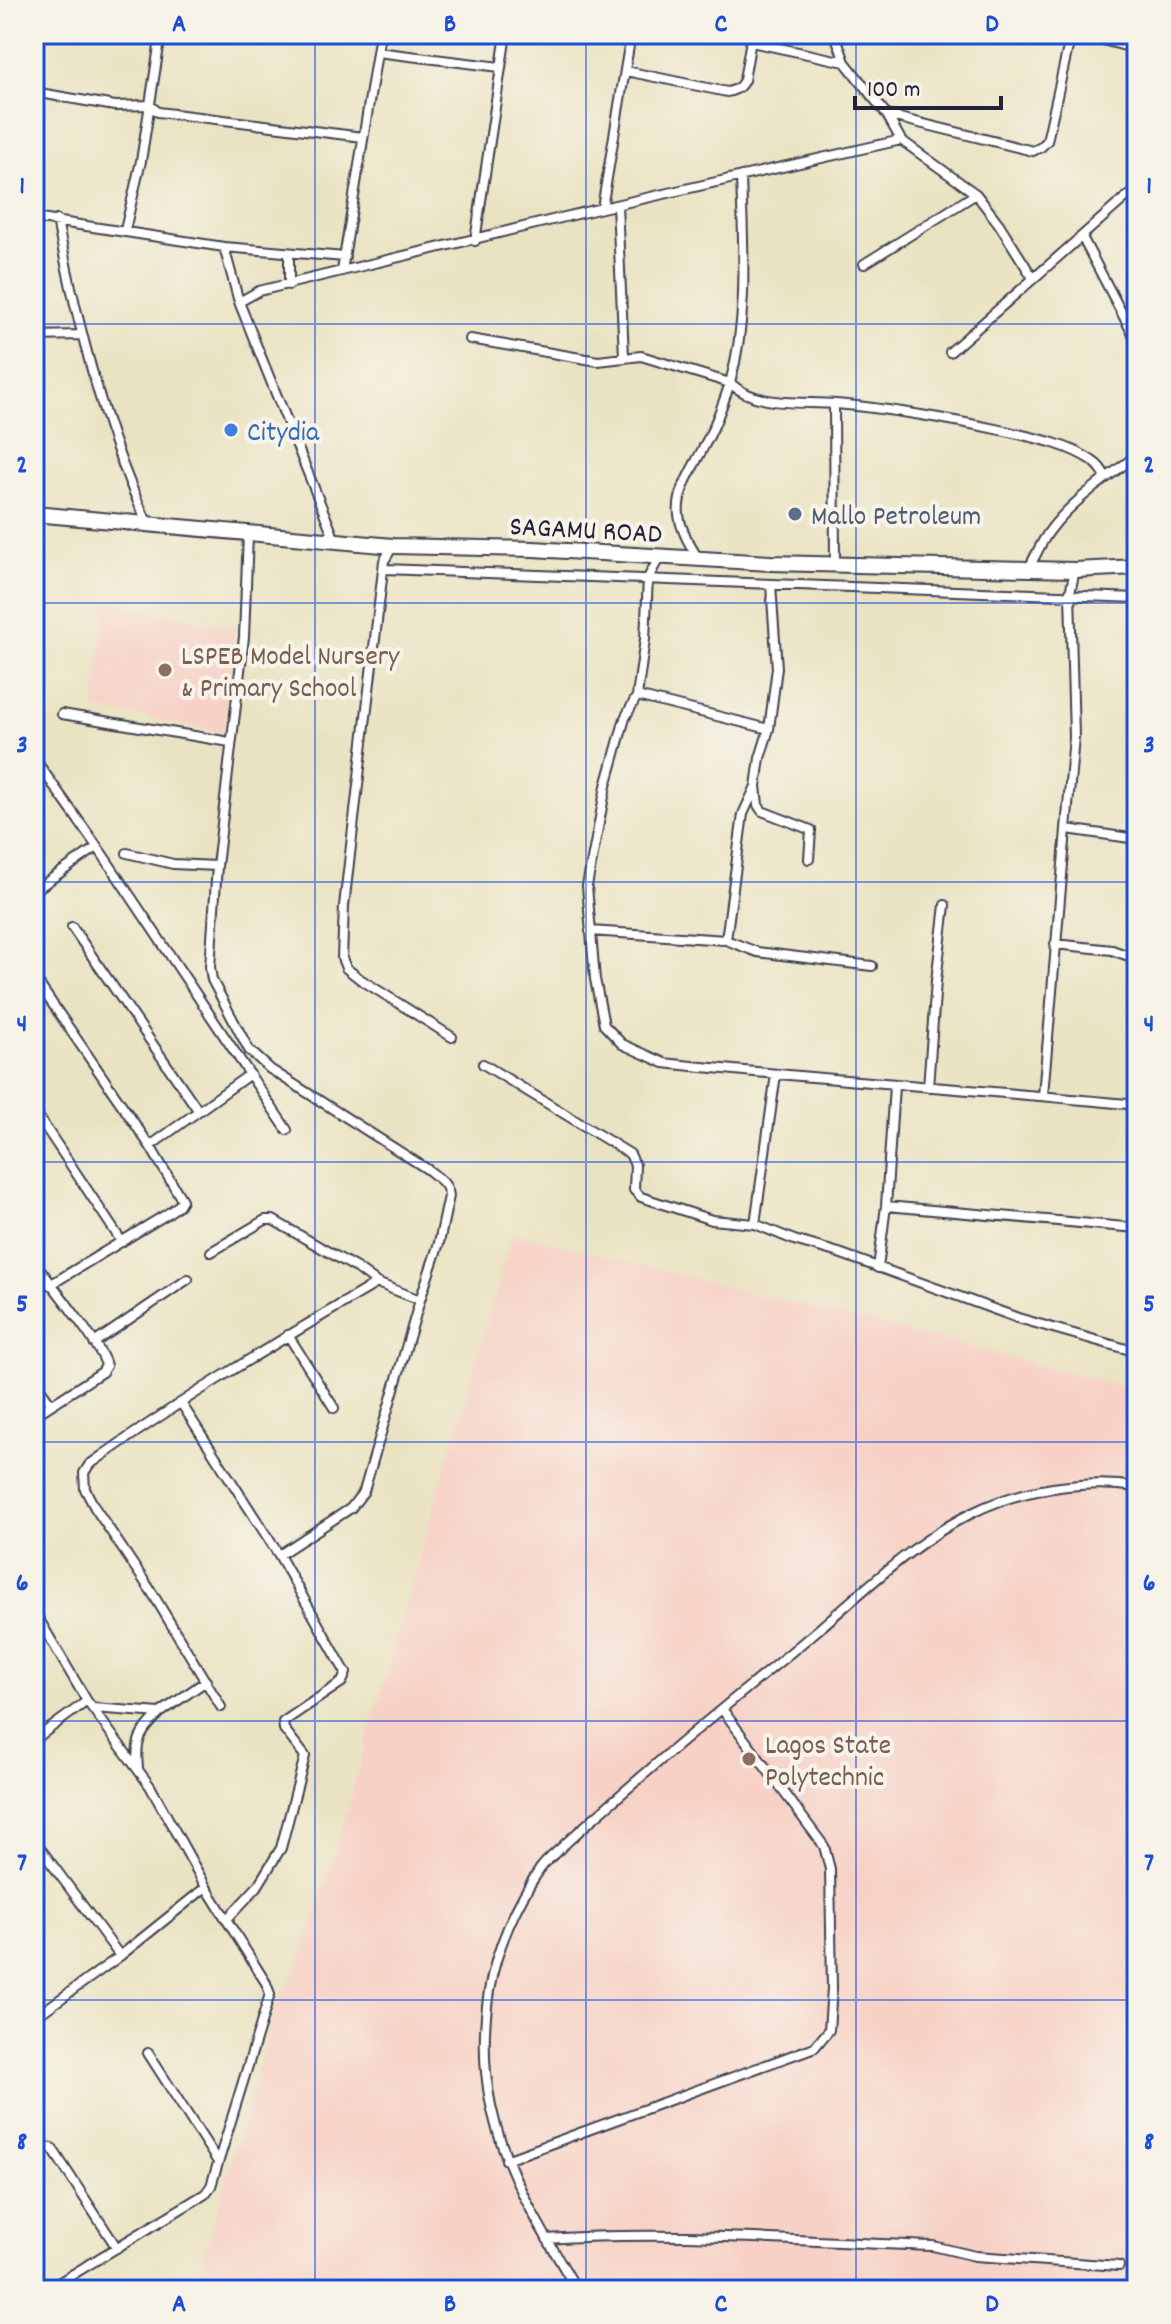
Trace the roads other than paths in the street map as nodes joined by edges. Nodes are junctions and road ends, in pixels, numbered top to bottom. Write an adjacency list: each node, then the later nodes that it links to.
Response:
1 (161, 34): 16 (street)
2 (380, 34): 11 (street)
3 (506, 34): 13 (street)
4 (631, 34): 14 (street)
5 (835, 34): 12 (street)
6 (1071, 34): 17 (street)
7 (1079, 34): 8 (street)
8 (1100, 36): 10 (street)
9 (752, 38): 12 (street); 14 (street)
10 (1137, 49)
11 (377, 52): 13 (street); 18 (street)
12 (845, 62): 17 (street)
13 (500, 67): 29 (street)
14 (626, 71): 24 (street)
15 (34, 92): 16 (street)
16 (150, 105): 18 (street); 27 (street)
17 (887, 115): 19 (street)
18 (363, 137): 32 (street)
19 (901, 140): 20 (street); 22 (street)
20 (741, 176): 23 (street); 44 (street)
21 (1137, 191): 28 (street)
22 (976, 194): 33 (street); 35 (street)
23 (617, 205): 24 (street); 43 (street)
24 (602, 208): 29 (street)
25 (34, 218): 26 (street)
26 (57, 220): 27 (street); 38 (street)
27 (125, 230): 30 (street)
28 (1082, 237): 35 (street); 41 (street)
29 (475, 241): 34 (street)
30 (224, 247): 31 (street); 37 (street)
31 (289, 253): 32 (street); 36 (street)
32 (345, 257): 34 (street)
33 (864, 264)
34 (342, 271): 36 (street)
35 (1033, 278): 42 (street)
36 (289, 285): 37 (street)
37 (239, 302): 51 (street)
38 (82, 335): 39 (street); 49 (street)
39 (34, 336)
40 (470, 339): 43 (street)
41 (1137, 342)
42 (950, 352)
43 (624, 356): 44 (street)
44 (730, 383): 45 (street); 54 (street)
45 (834, 404): 47 (street); 55 (street)
46 (1137, 455): 47 (street)
47 (1106, 478): 57 (street)
48 (34, 514): 49 (highway, SAGAMU ROAD)
49 (149, 526): 50 (highway, SAGAMU ROAD)
50 (248, 534): 51 (highway, SAGAMU ROAD); 67 (street)
51 (335, 540): 52 (highway, SAGAMU ROAD)
52 (393, 546): 53 (highway, SAGAMU ROAD); 58 (street)
53 (659, 558): 54 (highway, SAGAMU ROAD); 60 (street)
54 (699, 560): 55 (highway, SAGAMU ROAD)
55 (835, 563): 57 (highway, SAGAMU ROAD)
56 (1137, 567): 59 (highway, SAGAMU ROAD)
57 (1029, 568): 59 (highway, SAGAMU ROAD)
58 (385, 569): 60 (street); 85 (street)
59 (1075, 570): 62 (street)
60 (648, 578): 61 (street); 64 (street)
61 (771, 585): 62 (street); 66 (street)
62 (1070, 593): 63 (street); 70 (street)
63 (1137, 598)
64 (637, 696): 66 (street); 79 (street)
65 (62, 714): 67 (street)
66 (769, 729): 69 (street)
67 (230, 742): 75 (street)
68 (34, 758): 72 (street)
69 (756, 786): 74 (street); 80 (street)
70 (1067, 829): 71 (street); 81 (street)
71 (1137, 839)
72 (97, 847): 76 (street); 87 (street)
73 (127, 853): 75 (street)
74 (809, 859)
75 (217, 866): 107 (street)
76 (34, 891)
77 (945, 905): 90 (street)
78 (72, 927): 94 (street)
79 (590, 931): 80 (street); 88 (street)
80 (726, 940): 83 (street)
81 (1055, 944): 82 (street); 91 (street)
82 (1137, 959)
83 (872, 966)
84 (34, 977): 96 (street)
85 (452, 1037)
86 (483, 1064): 98 (street)
87 (250, 1074): 94 (street); 95 (street)
88 (776, 1074): 89 (street); 98 (street)
89 (894, 1086): 90 (street); 97 (street)
90 (928, 1087): 91 (street)
91 (1043, 1095): 92 (street)
92 (1137, 1105)
93 (34, 1110): 100 (street)
94 (198, 1110): 96 (street)
95 (287, 1130)
96 (150, 1146): 100 (street)
97 (886, 1206): 99 (street); 103 (street)
98 (755, 1224): 103 (street)
99 (1137, 1228)
100 (122, 1242): 106 (street)
101 (211, 1252): 105 (street)
102 (34, 1261): 106 (street)
103 (878, 1268): 110 (street)
104 (188, 1279): 109 (street)
105 (377, 1283): 107 (street); 108 (street)
106 (50, 1285): 109 (street)
107 (420, 1300): 117 (street)
108 (288, 1335): 112 (street); 114 (street)
109 (94, 1343): 113 (street)
110 (1137, 1352)
111 (34, 1380): 113 (street)
112 (181, 1403): 117 (street); 119 (street)
113 (51, 1404): 115 (street)
114 (334, 1408)
115 (34, 1416)
116 (1137, 1487): 122 (street)
117 (279, 1555): 128 (street)
118 (34, 1611): 120 (street)
119 (206, 1681): 121 (street); 123 (street)
120 (90, 1705): 123 (street); 124 (street); 125 (street)
121 (221, 1707)
122 (722, 1709): 133 (street); 133 (street)
123 (160, 1713): 125 (street)
124 (34, 1740)
125 (138, 1770): 127 (street)
126 (34, 1840): 129 (street)
127 (206, 1887): 128 (street); 129 (street)
128 (228, 1918): 134 (street)
129 (120, 1956): 130 (street)
130 (34, 2018)
131 (148, 2053): 134 (street)
132 (34, 2150): 136 (street)
133 (506, 2160): 135 (street)
134 (218, 2162): 136 (street)
135 (547, 2239): 137 (street); 139 (street)
136 (117, 2248): 138 (street)
137 (1119, 2266)
138 (47, 2290)
139 (577, 2290)

